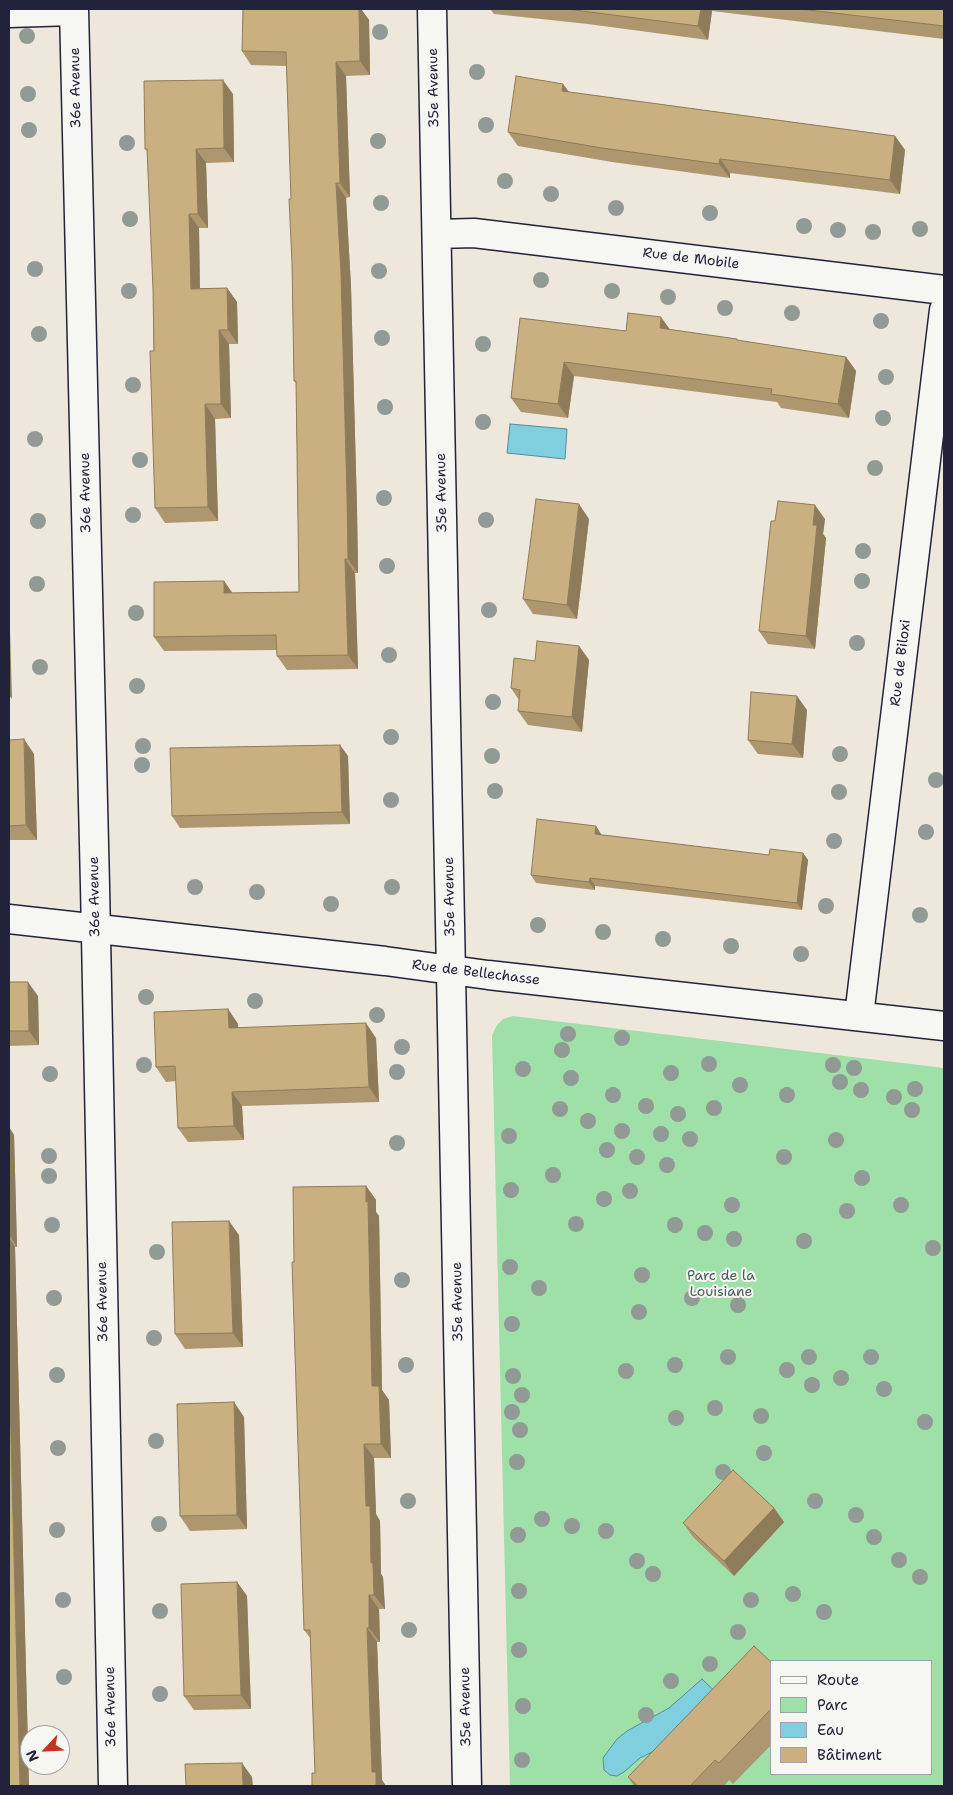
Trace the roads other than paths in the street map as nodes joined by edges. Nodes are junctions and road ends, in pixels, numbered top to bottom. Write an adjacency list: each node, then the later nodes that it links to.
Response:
1 (432, 9): 4 (street, 35e Avenue)
2 (74, 10): 3 (street); 8 (street, 36e Avenue)
3 (9, 12)
4 (437, 234): 5 (street, Rue de Mobile); 9 (street, 35e Avenue)
5 (944, 290)
6 (944, 310): 10 (street, Rue de Biloxi)
7 (9, 918): 8 (street, Rue de Bellechasse)
8 (95, 928): 9 (street, Rue de Bellechasse); 12 (street, 36e Avenue)
9 (452, 969): 10 (street, Rue de Bellechasse); 13 (street, 35e Avenue)
10 (859, 1016): 11 (street, Rue de Bellechasse)
11 (944, 1026)
12 (113, 1786)
13 (467, 1786)

